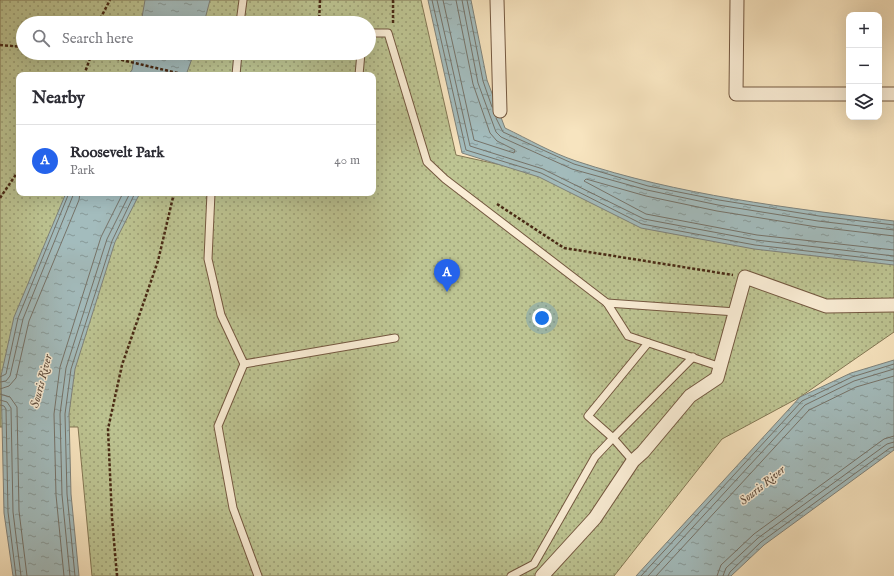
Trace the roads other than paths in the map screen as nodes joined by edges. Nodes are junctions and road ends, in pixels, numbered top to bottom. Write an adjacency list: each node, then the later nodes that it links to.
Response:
1 (243, 0): 4 (lane)
2 (497, 0): 13 (street)
3 (737, 0): 10 (street)
4 (241, 16)
5 (376, 33): 15 (lane)
6 (237, 60): 8 (lane)
7 (360, 60): 9 (lane)
8 (236, 72)
9 (359, 72)
10 (846, 94)
11 (882, 94): 12 (street)
12 (894, 94)
13 (500, 111)
14 (211, 196): 21 (lane)
15 (607, 303): 17 (lane); 19 (lane)
16 (894, 305): 17 (street)
17 (736, 312): 22 (street)
18 (394, 338): 21 (lane)
19 (648, 342): 20 (lane); 23 (lane)
20 (692, 357): 22 (lane); 23 (lane)
21 (244, 364): 27 (lane)
22 (721, 366): 24 (street)
23 (613, 438): 24 (lane); 25 (lane)
24 (633, 461): 26 (street)
25 (534, 564): 26 (lane); 28 (lane)
26 (544, 574)
27 (258, 576)
28 (511, 576)

